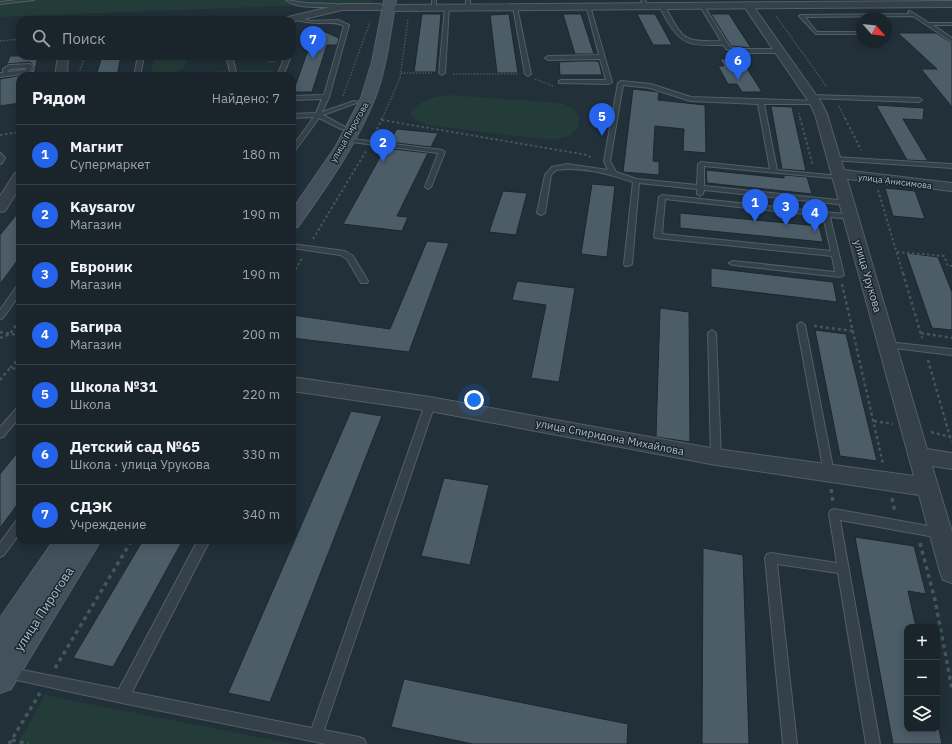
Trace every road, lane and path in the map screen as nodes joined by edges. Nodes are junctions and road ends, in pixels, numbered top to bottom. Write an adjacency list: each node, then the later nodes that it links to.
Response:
1 (32, 0): 4 (lane)
2 (288, 0): 16 (lane)
3 (434, 2): 9 (street); 10 (street)
4 (0, 3)
5 (644, 3): 13 (street); 14 (street)
6 (746, 3): 7 (street); 14 (street); 15 (street); 32 (street, улица Урукова)
7 (842, 3): 11 (street)
8 (952, 3): 11 (street)
9 (386, 4): 16 (street); 17 (street); 53 (main road, улица Пирогова)
10 (468, 4): 12 (street); 17 (street)
11 (899, 4): 19 (lane)
12 (515, 5): 13 (street); 47 (lane)
13 (587, 5): 33 (lane)
14 (662, 5): 15 (street); 31 (lane)
15 (702, 6): 31 (lane)
16 (342, 7): 22 (street)
17 (447, 7): 46 (lane)
18 (892, 15): 19 (lane)
19 (914, 15): 25 (lane)
20 (856, 16): 27 (lane)
21 (409, 17): 45 (path)
22 (296, 18)
23 (296, 20): 49 (lane)
24 (371, 20): 55 (path)
25 (928, 24): 26 (lane); 29 (lane)
26 (952, 24)
27 (856, 33)
28 (16, 39): 30 (path)
29 (952, 40)
30 (0, 41)
31 (725, 43): 32 (lane)
32 (780, 51): 51 (street, улица Урукова)
33 (602, 57): 34 (lane); 48 (lane)
34 (548, 58)
35 (63, 60): 40 (street)
36 (84, 60): 41 (path)
37 (140, 60): 42 (lane)
38 (229, 60): 43 (lane)
39 (286, 60): 44 (lane)
40 (61, 72)
41 (79, 72)
42 (138, 72)
43 (233, 72)
44 (282, 72)
45 (401, 72): 46 (path); 58 (path)
46 (442, 73)
47 (528, 74)
48 (561, 82)
49 (326, 97): 50 (lane); 57 (lane)
50 (296, 98)
51 (813, 100): 52 (lane); 54 (lane); 67 (street, улица Урукова)
52 (919, 100)
53 (361, 102): 55 (lane); 60 (main road, улица Пирогова)
54 (762, 102): 70 (lane); 71 (lane)
55 (338, 109): 57 (lane)
56 (296, 116): 57 (lane)
57 (318, 116): 60 (lane); 65 (lane)
58 (382, 120): 59 (path); 63 (path)
59 (424, 127)
60 (347, 132): 75 (lane); 78 (main road, улица Пирогова); 84 (main road, улица Пирогова)
61 (16, 133): 62 (path)
62 (0, 135)
63 (373, 138)
64 (370, 145): 86 (path)
65 (296, 146)
66 (0, 155): 68 (lane)
67 (834, 159): 69 (lane); 72 (street, улица Урукова)
68 (0, 162)
69 (952, 166)
70 (774, 171): 72 (lane); 77 (lane)
71 (613, 173): 73 (lane); 82 (lane)
72 (839, 176): 76 (street, улица Анисимова); 81 (street, улица Урукова)
73 (636, 182): 77 (lane); 90 (lane)
74 (16, 183): 80 (street)
75 (428, 187)
76 (952, 187)
77 (700, 188): 79 (lane); 81 (lane)
78 (296, 200)
79 (700, 201): 83 (lane); 88 (lane)
80 (0, 208)
81 (849, 210): 83 (lane); 106 (street, улица Урукова)
82 (541, 213)
83 (826, 214): 88 (lane)
84 (296, 216)
85 (296, 246): 86 (lane)
86 (308, 248): 92 (path); 93 (lane)
87 (897, 252): 91 (path)
88 (835, 254): 89 (lane)
89 (733, 263)
90 (628, 264)
91 (952, 266)
92 (296, 268)
93 (364, 281)
94 (16, 294): 95 (lane)
95 (0, 316)
96 (16, 325): 102 (path)
97 (801, 325): 98 (path); 121 (lane)
98 (853, 331)
99 (0, 332): 102 (path)
100 (712, 333): 119 (lane)
101 (921, 333): 105 (path)
102 (10, 334): 103 (path); 104 (path)
103 (16, 334)
104 (0, 338)
105 (952, 338)
106 (888, 345): 107 (lane); 118 (street, улица Урукова)
107 (952, 352)
108 (16, 361): 109 (path)
109 (10, 368): 110 (path); 111 (path)
110 (16, 369)
111 (0, 380)
112 (296, 385): 113 (street, улица Спиридона Михайлова)
113 (430, 404): 119 (street, улица Спиридона Михайлова); 138 (lane)
114 (16, 415): 115 (lane)
115 (0, 434)
116 (950, 437): 117 (path)
117 (952, 442)
118 (919, 456): 120 (street); 122 (street, улица Урукова)
119 (716, 457): 121 (street, улица Спиридона Михайлова)
120 (952, 461)
121 (829, 473): 122 (street, улица Спиридона Михайлова); 123 (path)
122 (928, 486): 125 (street, улица Урукова)
123 (834, 514): 125 (lane); 131 (lane)
124 (16, 530): 130 (lane)
125 (941, 533): 132 (street, улица Урукова)
126 (66, 544): 133 (main road, улица Пирогова)
127 (85, 544): 135 (main road, улица Пирогова)
128 (130, 544): 134 (path)
129 (202, 544): 137 (lane)
130 (0, 552)
131 (844, 569): 142 (lane); 143 (lane)
132 (952, 572)
133 (0, 643)
134 (52, 673)
135 (1, 674): 137 (lane)
136 (43, 687): 139 (path)
137 (122, 697): 138 (lane)
138 (316, 735): 141 (lane)
139 (11, 742): 140 (path)
140 (29, 744)
141 (359, 744)
142 (790, 744)
143 (873, 744)

